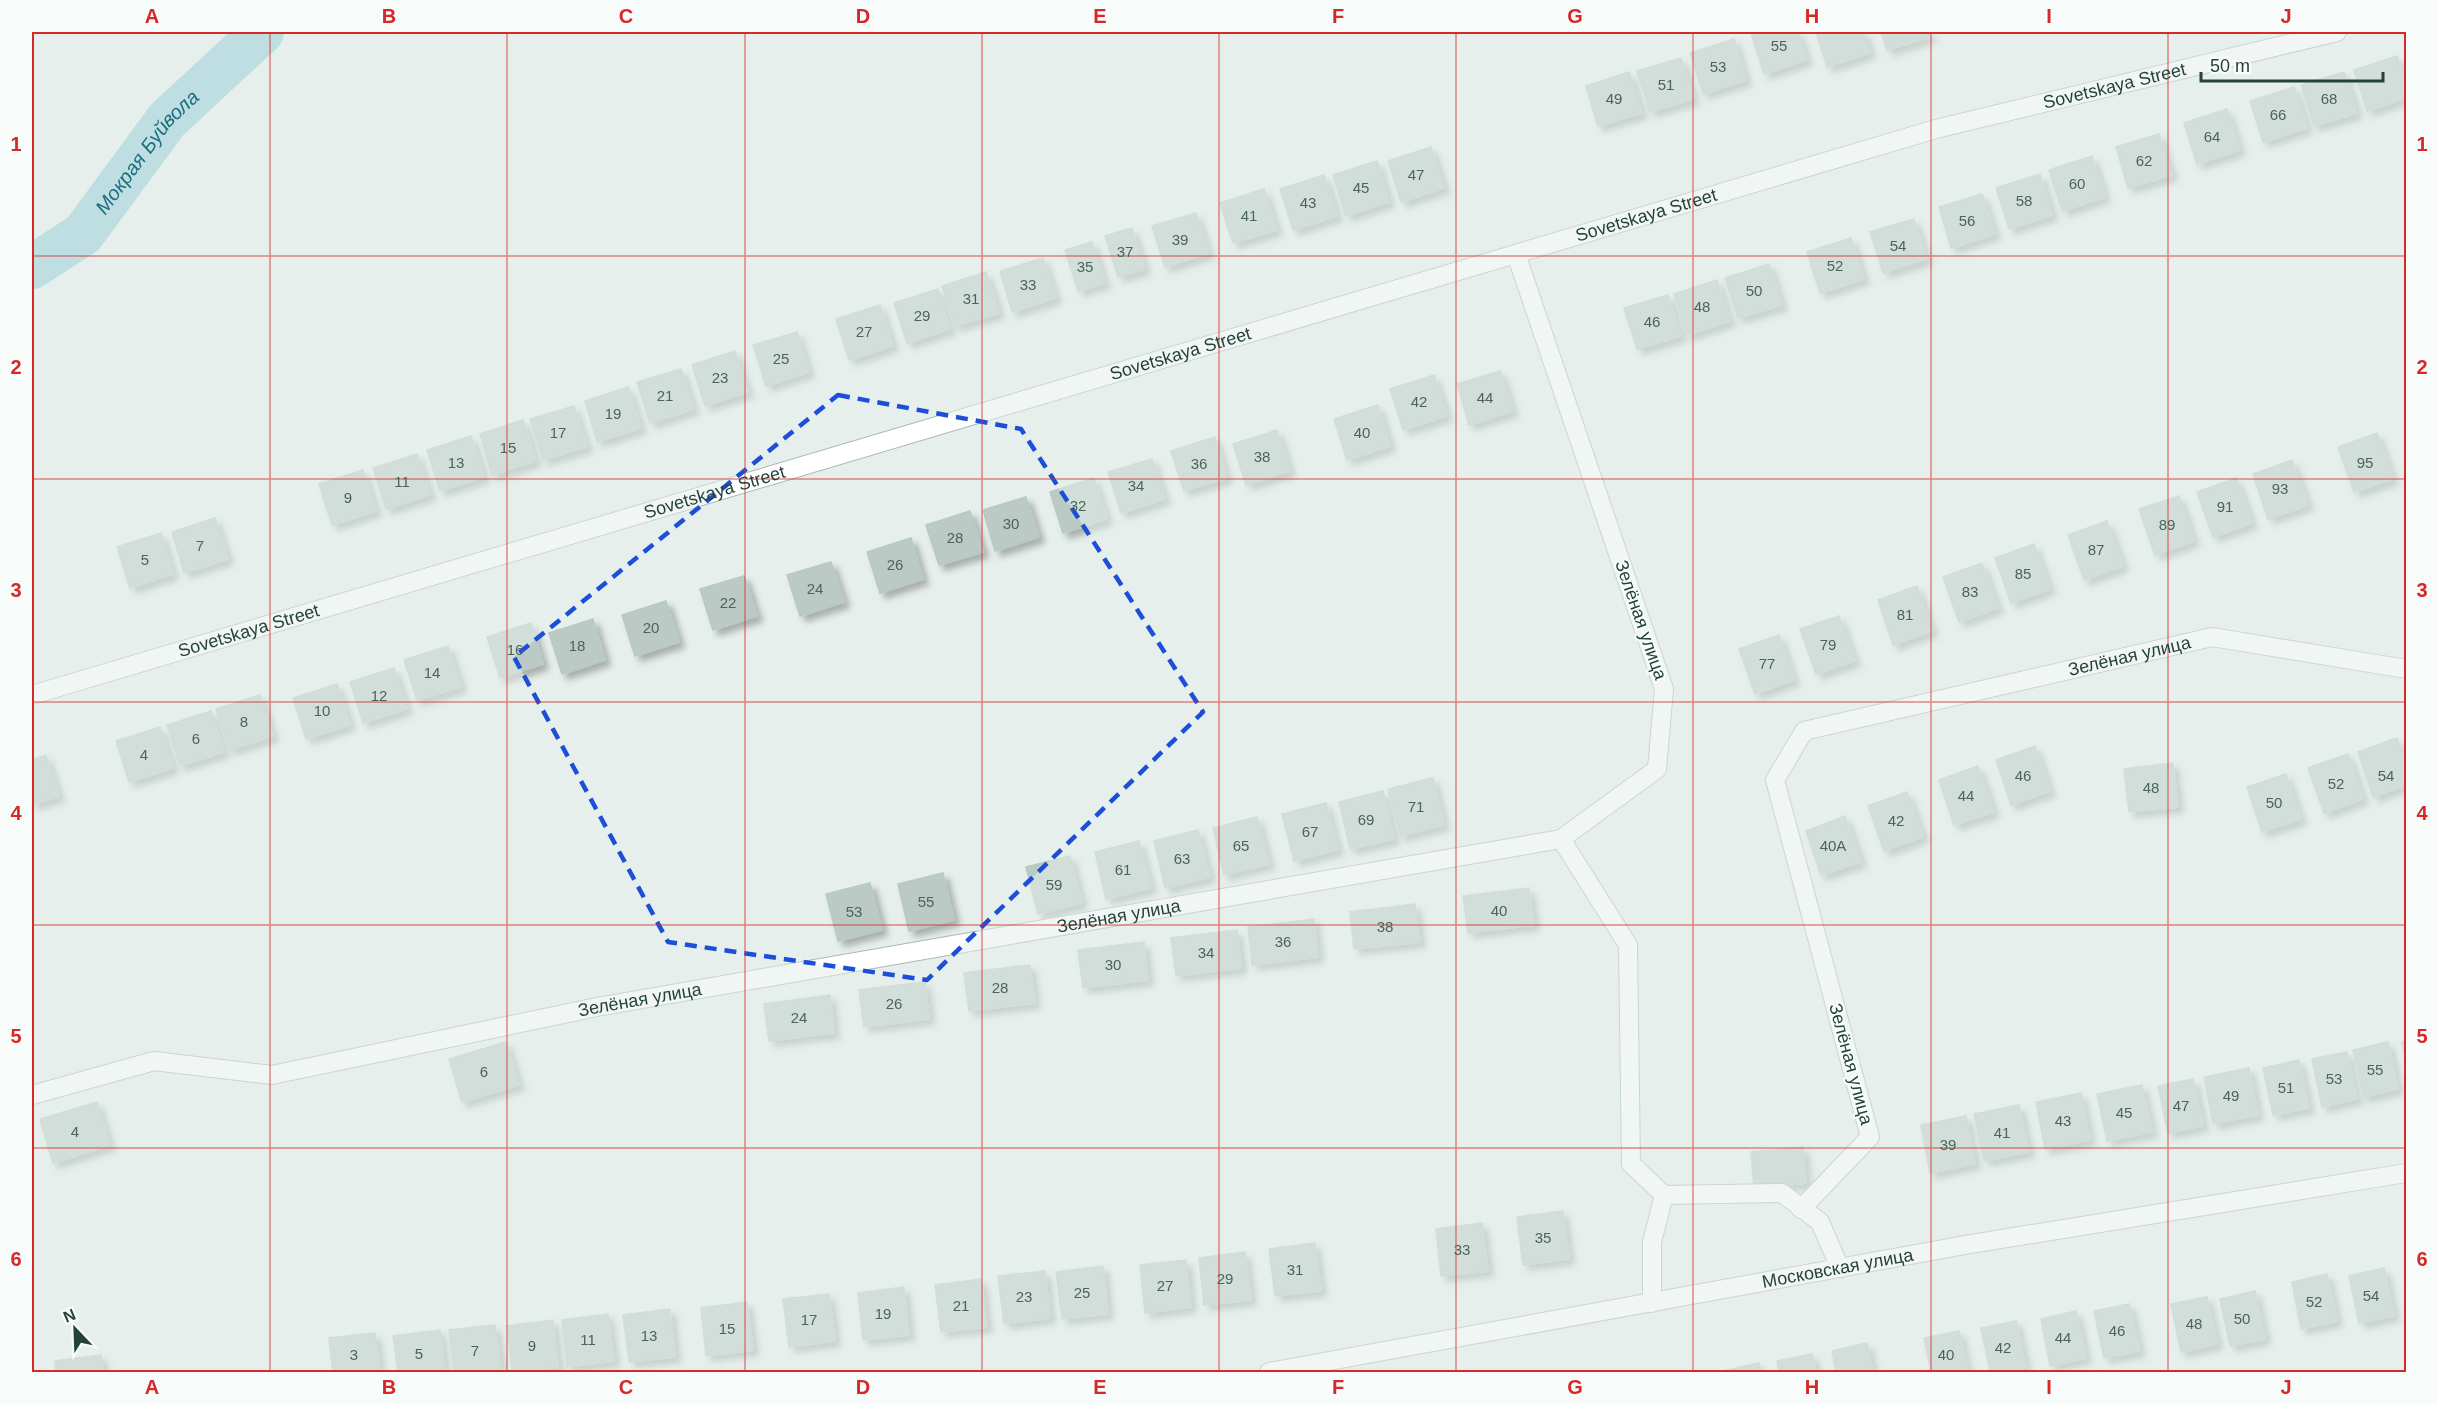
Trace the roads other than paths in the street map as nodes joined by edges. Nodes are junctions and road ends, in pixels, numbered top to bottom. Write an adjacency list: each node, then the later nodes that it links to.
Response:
1 (2337, 32): 2 (street, Sovetskaya Street)
2 (1516, 254): 4 (street, Sovetskaya Street); 5 (street, Зелёная улица)
3 (2406, 669): 9 (street, Зелёная улица)
4 (32, 695)
5 (1561, 839): 6 (street, Зелёная улица); 8 (street)
6 (32, 1095)
7 (2406, 1173): 10 (street, Московская улица)
8 (1664, 1195): 9 (street); 11 (street)
9 (1801, 1209): 10 (street)
10 (1840, 1268): 11 (street, Московская улица)
11 (1652, 1303): 12 (street, Московская улица)
12 (1269, 1372)

